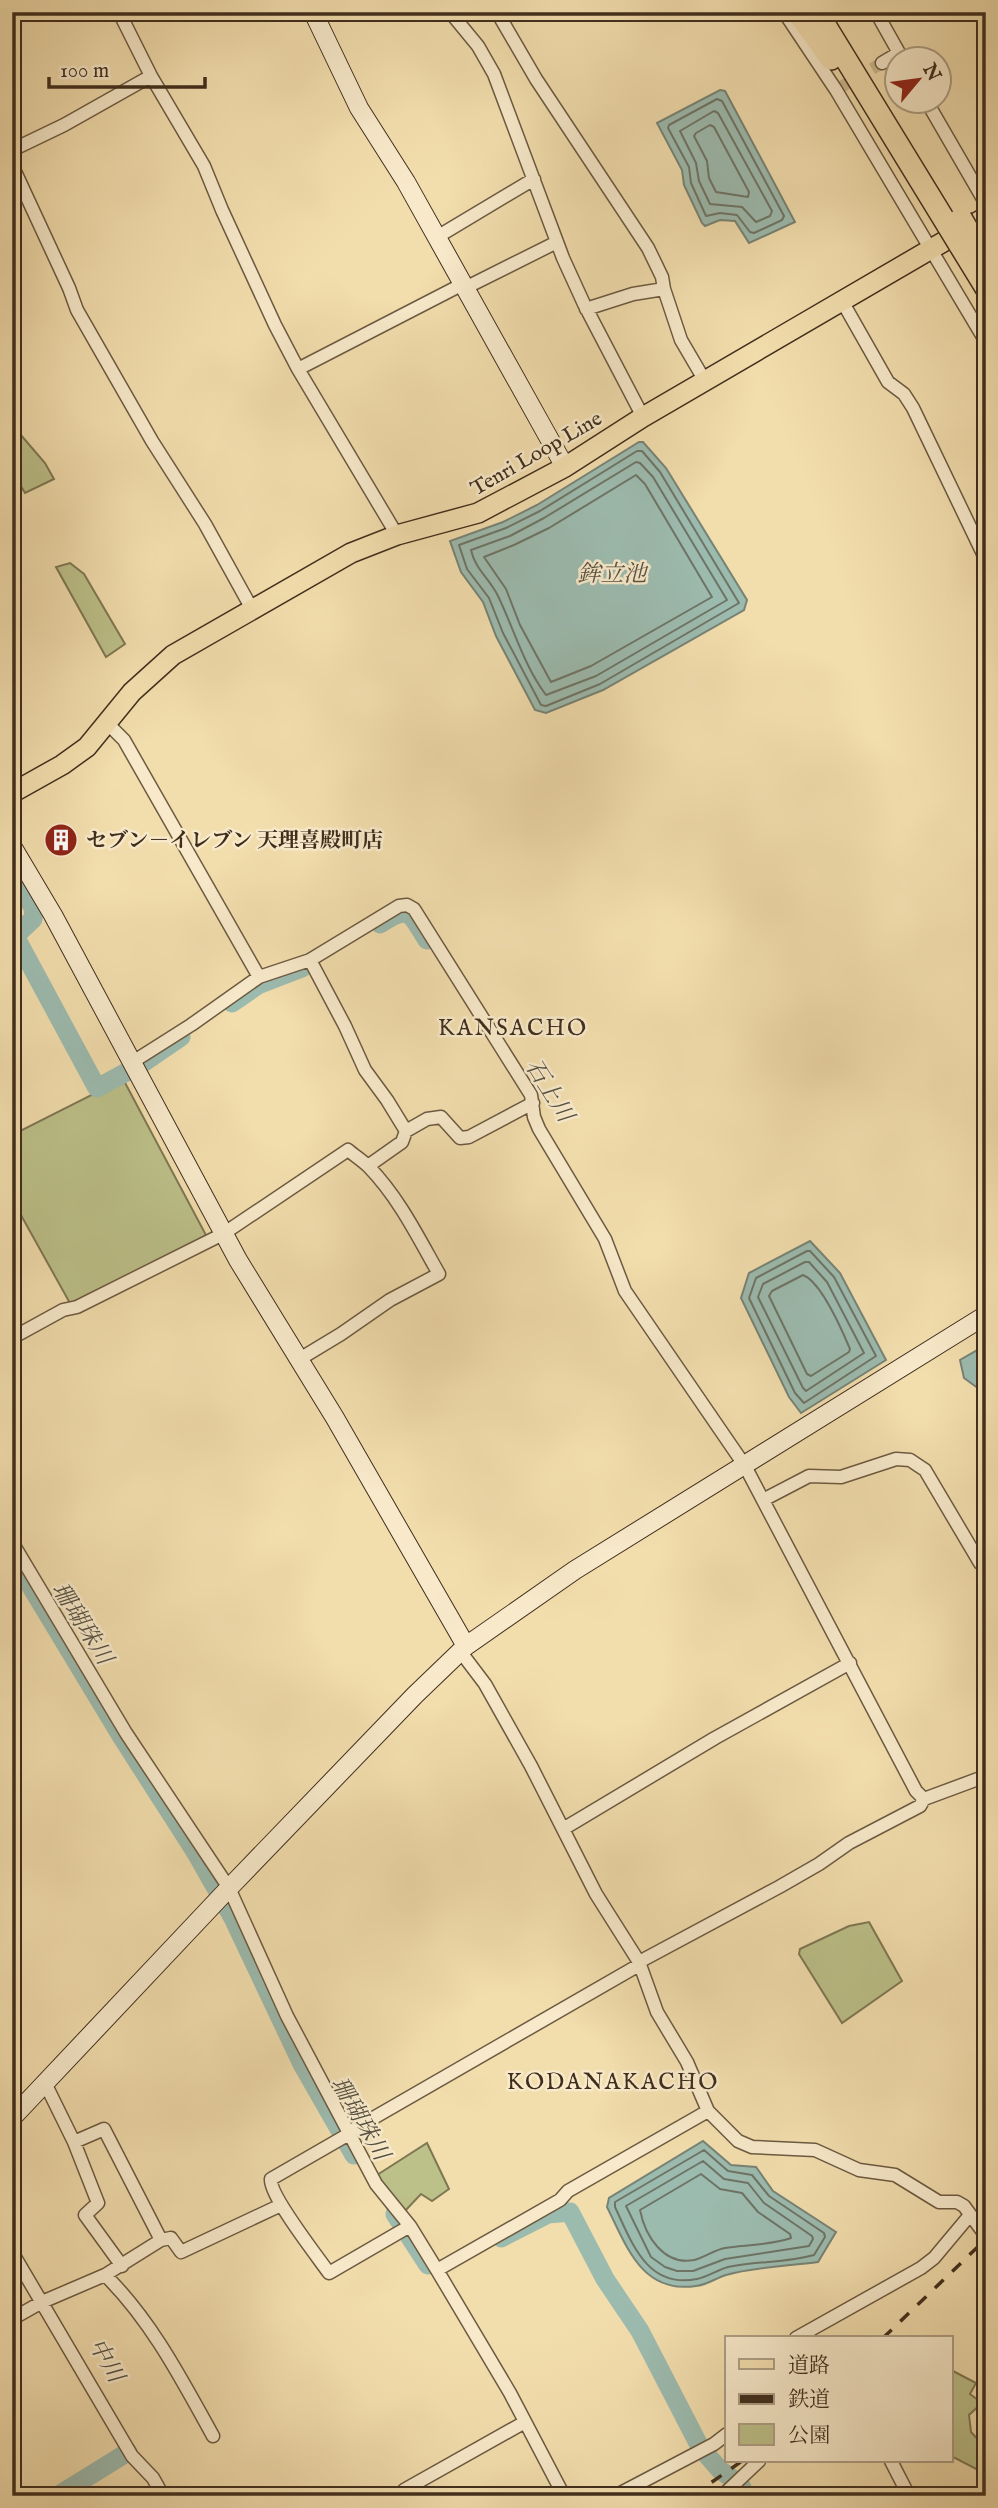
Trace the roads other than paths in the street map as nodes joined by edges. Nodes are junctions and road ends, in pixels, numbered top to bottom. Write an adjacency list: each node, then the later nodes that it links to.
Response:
1 (120, 12): 11 (street)
2 (313, 12): 20 (street)
3 (450, 12): 15 (street)
4 (497, 12): 26 (street)
5 (784, 12): 22 (street)
6 (797, 12): 16 (highway)
7 (817, 12): 16 (highway)
8 (834, 12): 19 (highway)
9 (876, 12): 10 (street)
10 (895, 46)
11 (151, 76): 13 (street); 30 (street)
12 (935, 116): 17 (street)
13 (12, 150)
14 (12, 165): 36 (street)
15 (534, 178): 20 (street); 21 (street)
16 (922, 180): 19 (highway)
17 (986, 204)
18 (986, 217): 22 (main road, Tenri Loop Line)
19 (960, 231): 23 (highway); 25 (highway)
20 (437, 237): 24 (street)
21 (557, 243): 24 (street); 28 (street)
22 (930, 249): 27 (main road, Tenri Loop Line); 29 (street)
23 (986, 259)
24 (464, 286): 30 (street); 33 (street)
25 (986, 288)
26 (664, 289): 28 (street); 31 (street)
27 (842, 301): 31 (main road, Tenri Loop Line); 35 (street)
28 (586, 309): 32 (street)
29 (986, 342)
30 (298, 369): 34 (street)
31 (705, 381): 32 (main road, Tenri Loop Line)
32 (643, 417): 33 (main road, Tenri Loop Line)
33 (565, 467): 34 (main road, Tenri Loop Line)
34 (397, 535): 36 (main road, Tenri Loop Line)
35 (986, 560)
36 (252, 609): 37 (main road, Tenri Loop Line)
37 (108, 724): 38 (main road, Tenri Loop Line); 41 (street)
38 (12, 793)
39 (12, 846): 42 (street)
40 (312, 963): 41 (street); 43 (street); 44 (street)
41 (258, 977): 42 (street)
42 (131, 1063): 46 (street)
43 (533, 1103): 44 (street); 50 (street)
44 (406, 1131): 45 (street)
45 (368, 1166): 46 (street); 49 (street)
46 (223, 1234): 48 (street); 49 (street)
47 (986, 1315): 50 (street)
48 (12, 1338)
49 (298, 1360): 54 (street)
50 (745, 1466): 51 (street); 54 (street)
51 (763, 1500): 53 (street); 55 (street)
52 (12, 1542): 59 (street)
53 (986, 1566)
54 (463, 1649): 58 (street); 59 (street)
55 (850, 1662): 57 (street); 58 (street)
56 (986, 1776): 57 (street)
57 (924, 1799): 60 (street)
58 (563, 1829): 60 (street)
59 (229, 1888): 61 (street); 64 (street)
60 (639, 1964): 62 (street); 64 (street)
61 (45, 2083): 63 (street); 65 (street)
62 (708, 2111): 67 (street); 73 (street)
63 (12, 2118)
64 (349, 2133): 66 (street); 68 (street)
65 (74, 2141): 70 (street); 72 (street)
66 (281, 2205): 68 (street); 70 (street)
67 (970, 2215): 69 (street); 77 (street)
68 (410, 2226): 73 (street)
69 (986, 2236)
70 (161, 2240): 72 (street)
71 (12, 2252): 75 (street)
72 (122, 2266): 74 (street)
73 (437, 2270): 78 (street)
74 (105, 2275): 75 (street); 79 (street)
75 (42, 2302): 76 (street); 84 (street)
76 (12, 2319)
77 (800, 2336)
78 (525, 2422): 83 (street); 85 (street)
79 (213, 2436)
80 (725, 2436): 86 (street)
81 (758, 2462): 87 (street)
82 (892, 2462): 88 (street)
83 (404, 2490)
84 (163, 2496)
85 (564, 2496)
86 (615, 2496)
87 (722, 2496)
88 (909, 2496)

